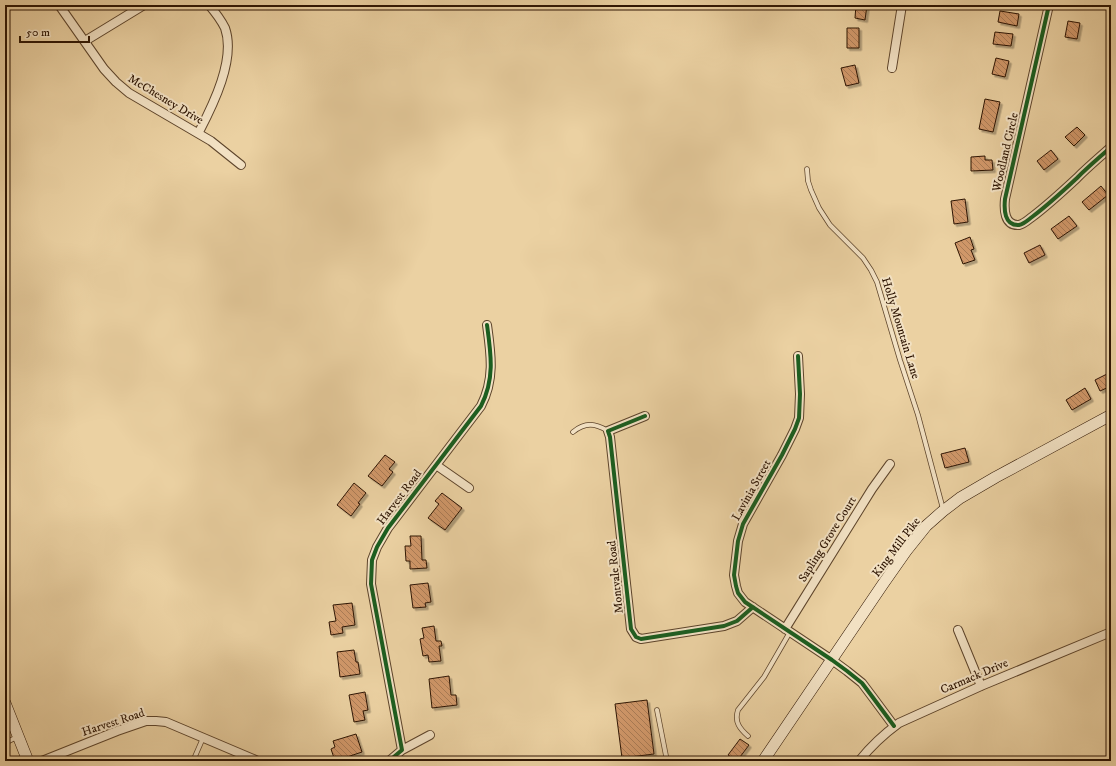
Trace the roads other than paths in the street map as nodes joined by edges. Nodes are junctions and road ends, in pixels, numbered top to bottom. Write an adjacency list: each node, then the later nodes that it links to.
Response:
1 (59, 5): 6 (street, McChesney Drive)
2 (144, 5): 6 (street)
3 (209, 5): 8 (street)
4 (902, 5): 7 (street)
5 (1049, 5): 9 (street, Woodland Circle)
6 (85, 41): 8 (street, McChesney Drive)
7 (892, 68)
8 (199, 132): 10 (street, McChesney Drive)
9 (1111, 147)
10 (241, 165)
11 (807, 169): 21 (lane, Holly Mountain Lane)
12 (487, 325): 19 (street, Harvest Road)
13 (798, 356): 22 (street, Lavinia Street)
14 (1111, 415): 21 (main road, King Mill Pike)
15 (645, 416): 16 (street)
16 (608, 431): 17 (lane); 22 (street, Montvale Road)
17 (573, 432)
18 (890, 464): 23 (street, Sapling Grove Court)
19 (436, 465): 20 (street); 37 (street, Harvest Road)
20 (469, 488)
21 (943, 511): 26 (main road, King Mill Pike)
22 (753, 607): 23 (street, Lavinia Street)
23 (787, 630): 26 (street, Lavinia Street); 33 (lane)
24 (958, 630): 27 (street)
25 (1111, 632): 27 (street, Carmack Drive)
26 (832, 660): 31 (street, Lavinia Street); 44 (main road, King Mill Pike)
27 (981, 686): 31 (street, Carmack Drive)
28 (5, 703): 30 (main road)
29 (656, 710): 43 (lane)
30 (8, 722): 34 (main road)
31 (894, 726): 45 (street, Carmack Drive)
32 (430, 735): 37 (street)
33 (748, 736)
34 (18, 737): 36 (lane); 38 (main road)
35 (203, 737): 39 (street, Harvest Road); 40 (lane); 41 (street, Harvest Road)
36 (5, 743)
37 (402, 750): 42 (street)
38 (28, 761)
39 (42, 761)
40 (193, 761)
41 (258, 761)
42 (389, 761)
43 (667, 761)
44 (763, 761)
45 (859, 761)

